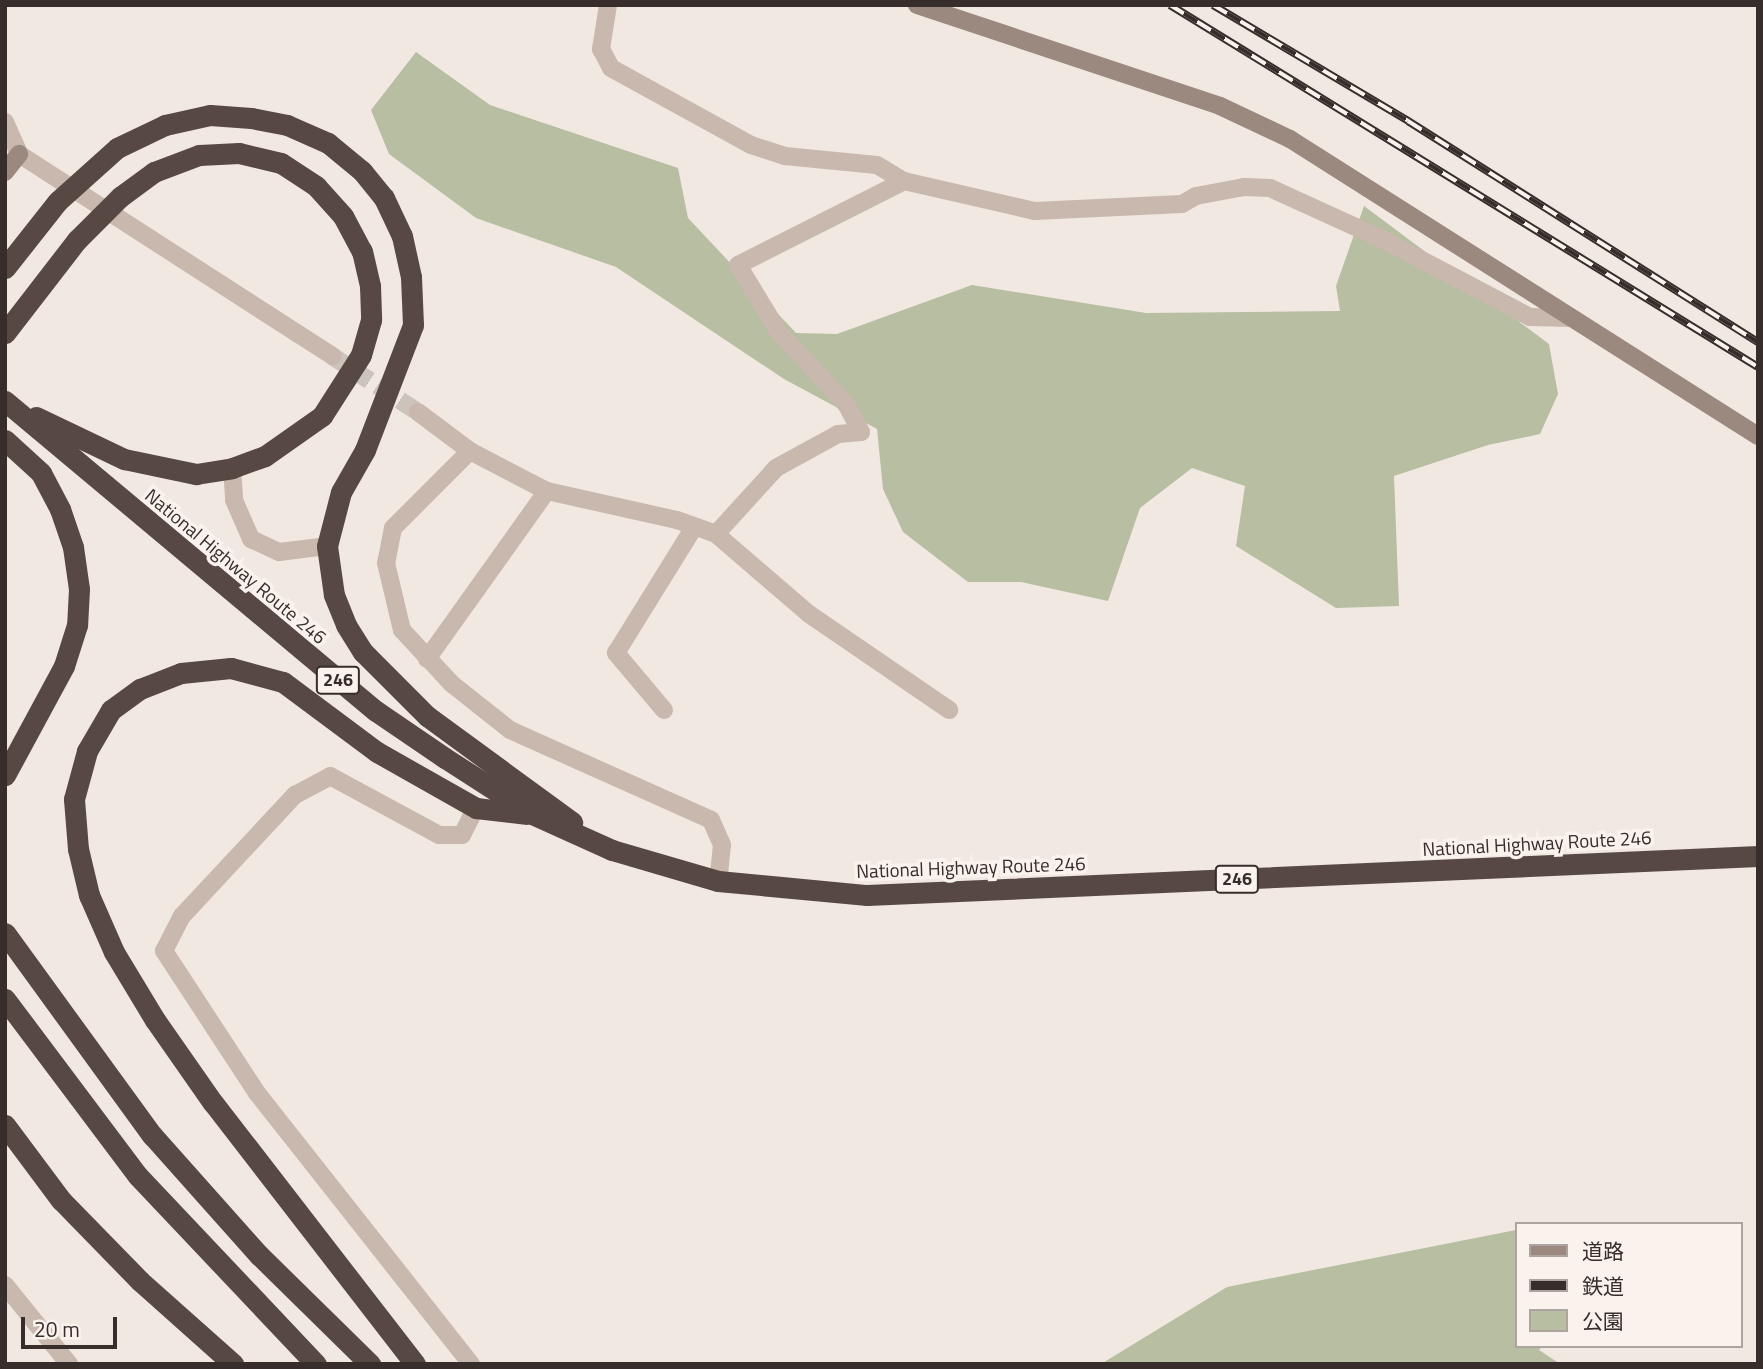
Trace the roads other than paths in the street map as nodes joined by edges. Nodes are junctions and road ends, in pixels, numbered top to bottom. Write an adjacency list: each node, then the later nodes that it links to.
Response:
1 (608, 5): 6 (street)
2 (917, 5): 8 (street)
3 (5, 122): 4 (street)
4 (19, 154): 5 (street); 10 (street)
5 (5, 172)
6 (904, 181): 8 (street); 19 (street)
7 (5, 268): 20 (highway, bridge)
8 (1573, 318): 13 (street)
9 (5, 333): 16 (highway, bridge)
10 (332, 356)
11 (8, 403): 16 (highway); 26 (highway, National Highway Route 246 / 246)
12 (418, 412): 15 (street)
13 (1758, 436)
14 (5, 440): 24 (highway)
15 (470, 451): 17 (street); 21 (street)
16 (232, 468): 20 (street)
17 (547, 491): 18 (street); 21 (street)
18 (694, 527): 19 (street); 22 (street)
19 (716, 534): 23 (street)
20 (327, 546): 27 (highway)
21 (427, 659): 29 (street)
22 (664, 710)
23 (949, 710)
24 (5, 775)
25 (476, 808): 26 (highway); 38 (highway); 39 (street)
26 (532, 814): 27 (highway, National Highway Route 246 / 246)
27 (612, 850): 29 (highway, National Highway Route 246 / 246)
28 (1758, 856): 29 (highway, National Highway Route 246 / 246)
29 (718, 881)
30 (5, 933): 37 (highway)
31 (5, 999): 36 (highway)
32 (5, 1125): 35 (highway)
33 (5, 1285): 34 (street)
34 (69, 1364)
35 (233, 1364)
36 (316, 1364)
37 (370, 1364)
38 (415, 1364)
39 (471, 1364)

